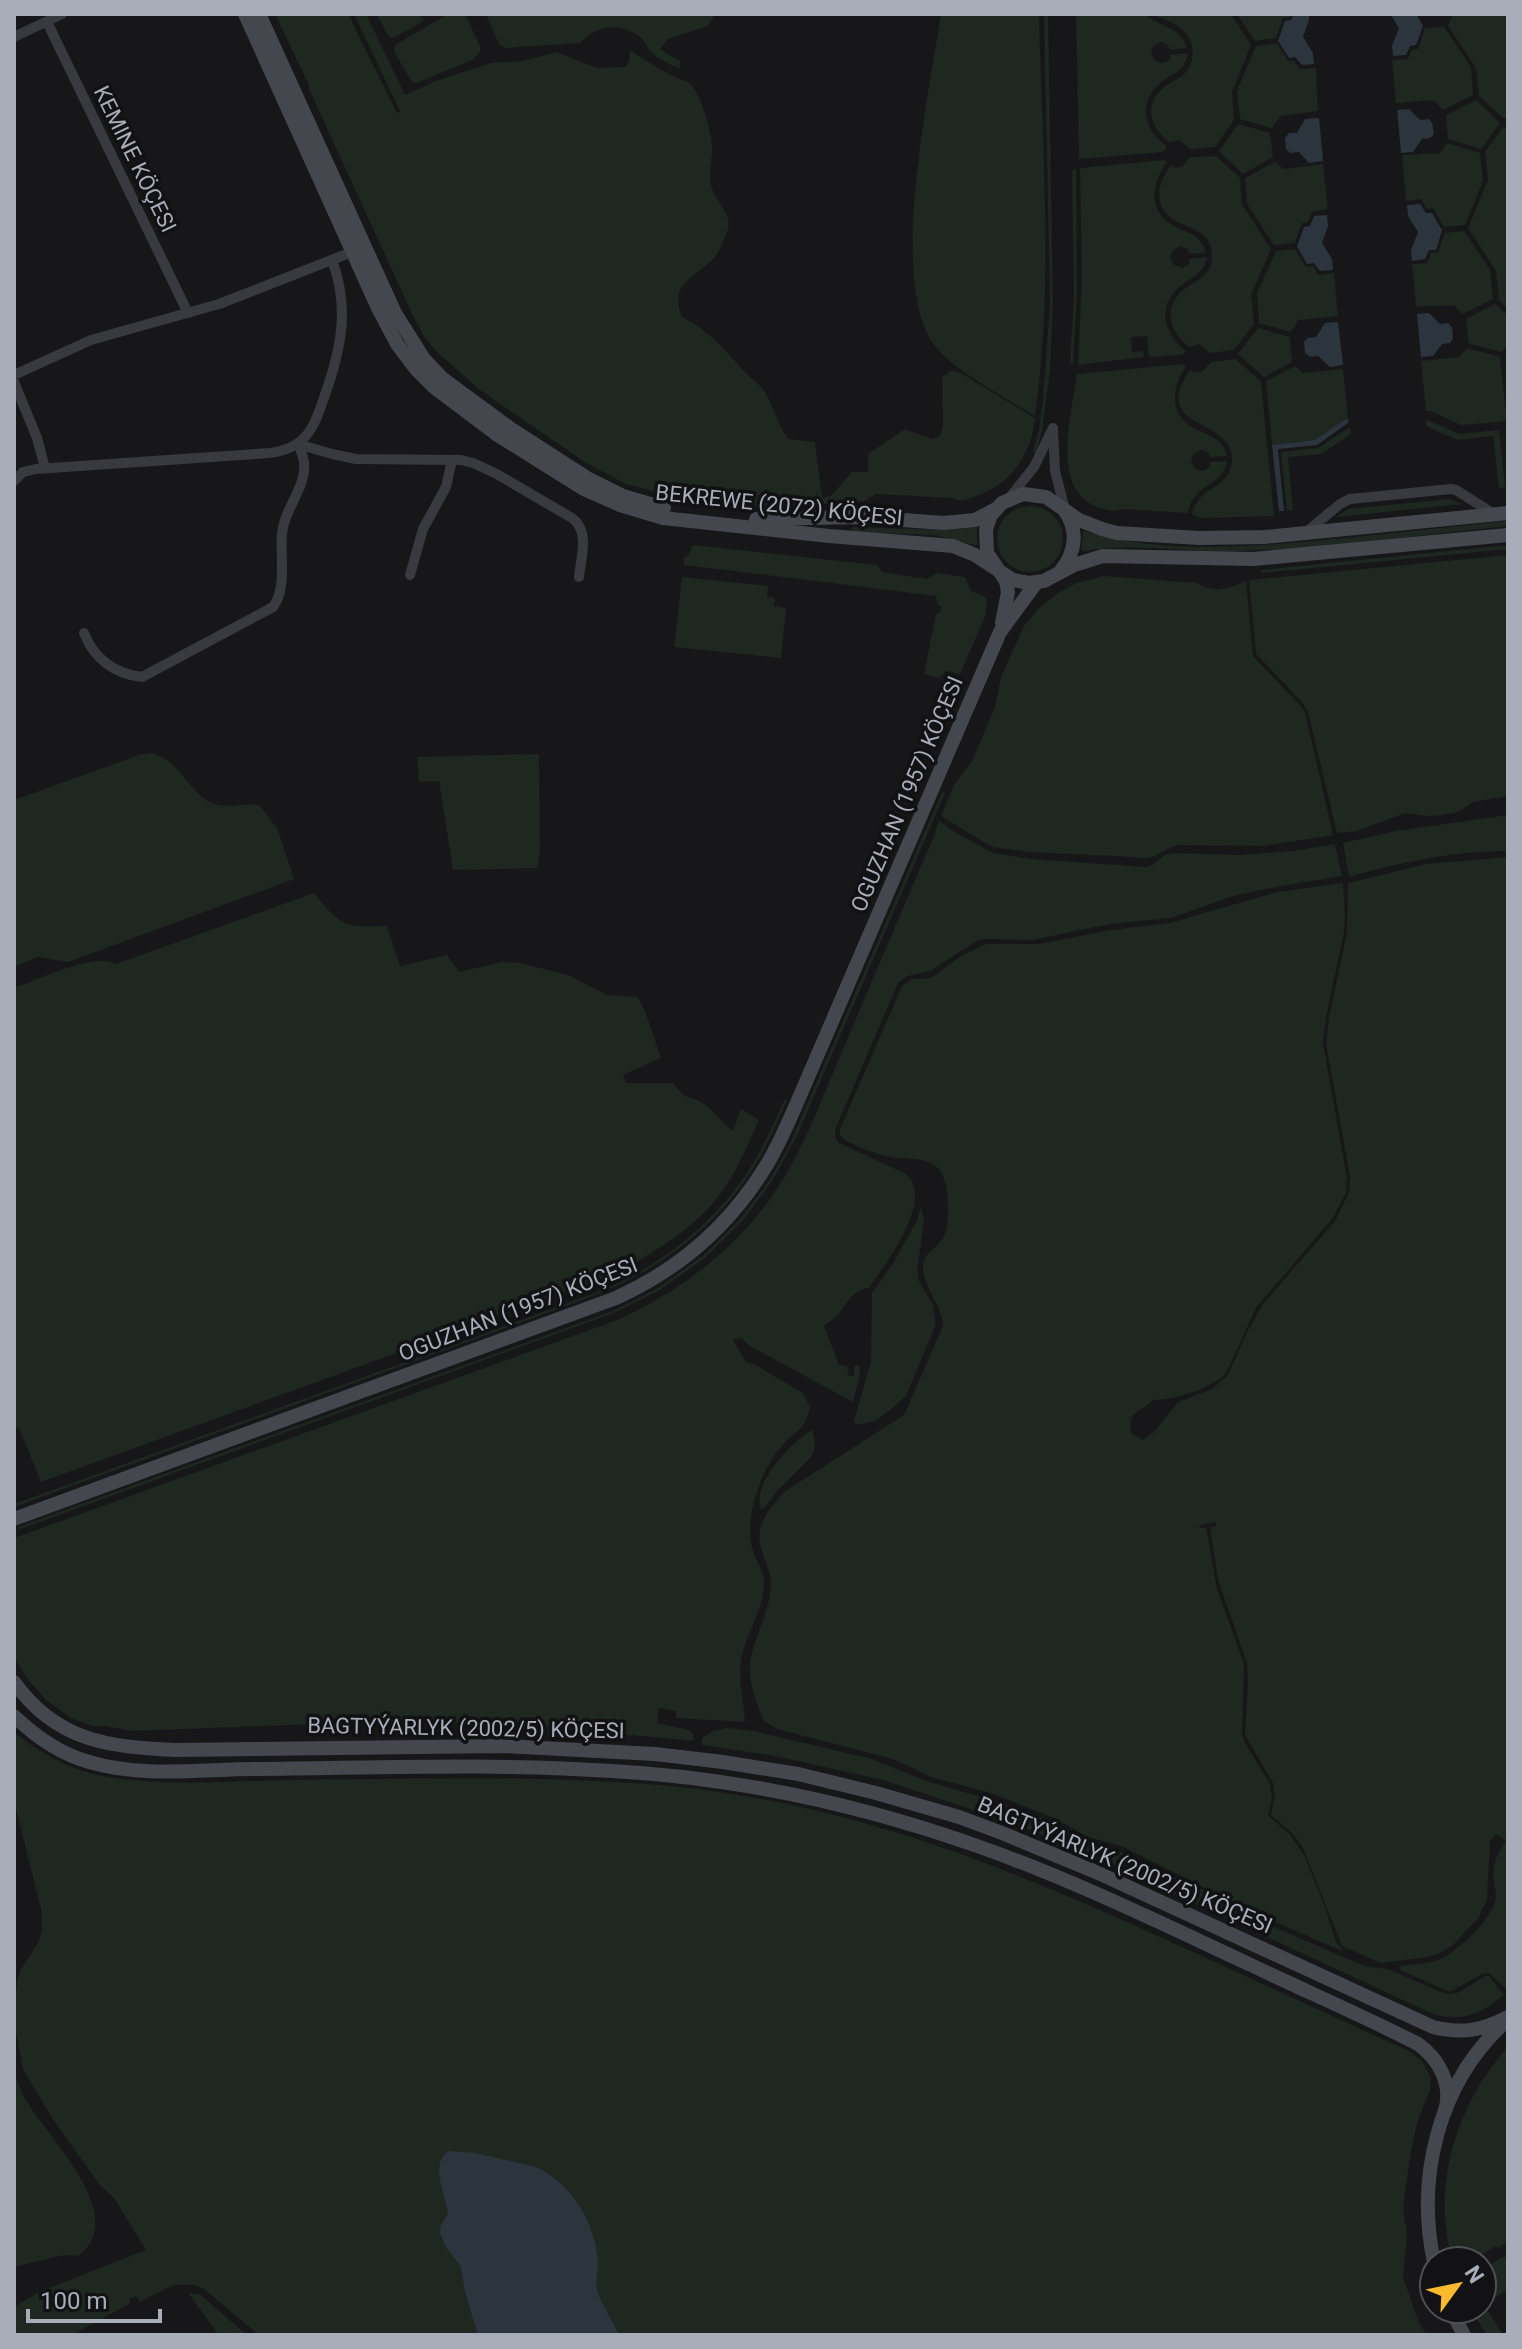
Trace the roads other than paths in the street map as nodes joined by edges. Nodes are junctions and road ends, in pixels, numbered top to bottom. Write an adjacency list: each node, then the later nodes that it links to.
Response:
1 (62, 14): 4 (street)
2 (245, 14): 6 (main road, BEKREWE (2072) KÖÇESI)
3 (259, 14): 6 (main road, BEKREWE (2072) KÖÇESI)
4 (47, 22): 5 (street); 8 (street, KEMINE KÖÇESI)
5 (14, 37)
6 (359, 249): 7 (street); 15 (main road, BEKREWE (2072) KÖÇESI); 20 (main road, BEKREWE (2072) KÖÇESI)
7 (332, 260): 8 (street); 11 (street)
8 (188, 313): 9 (street)
9 (14, 375)
10 (14, 382): 13 (street)
11 (298, 444): 12 (street); 13 (street); 26 (street)
12 (452, 460): 22 (street); 23 (street)
13 (45, 468): 14 (street)
14 (14, 481)
15 (1002, 504): 16 (main road, BEKREWE (2072) KÖÇESI); 16 (street); 20 (main road)
16 (1065, 510): 18 (main road, BEKREWE (2072) KÖÇESI); 21 (main road)
17 (1502, 514): 18 (main road, BEKREWE (2072) KÖÇESI); 18 (street)
18 (1304, 533)
19 (1508, 535): 21 (main road)
20 (995, 566): 24 (main road, BEKREWE (2072) KÖÇESI); 25 (main road, OGUZHAN (1957) KÖÇESI)
21 (1058, 573): 24 (main road)
22 (410, 575)
23 (579, 577)
24 (1036, 583): 25 (main road, OGUZHAN (1957) KÖÇESI)
25 (1000, 632): 27 (main road, OGUZHAN (1957) KÖÇESI)
26 (84, 633)
27 (14, 1519)
28 (14, 1682): 30 (main road, BAGTYÝARLYK (2002/5) KÖÇESI)
29 (14, 1716): 31 (main road, BAGTYÝARLYK (2002/5) KÖÇESI)
30 (1508, 2018): 31 (main road, BAGTYÝARLYK (2002/5) KÖÇESI)
31 (1445, 2111): 32 (main road, BAGTYÝARLYK (2002/5) KÖÇESI)
32 (1431, 2245)

